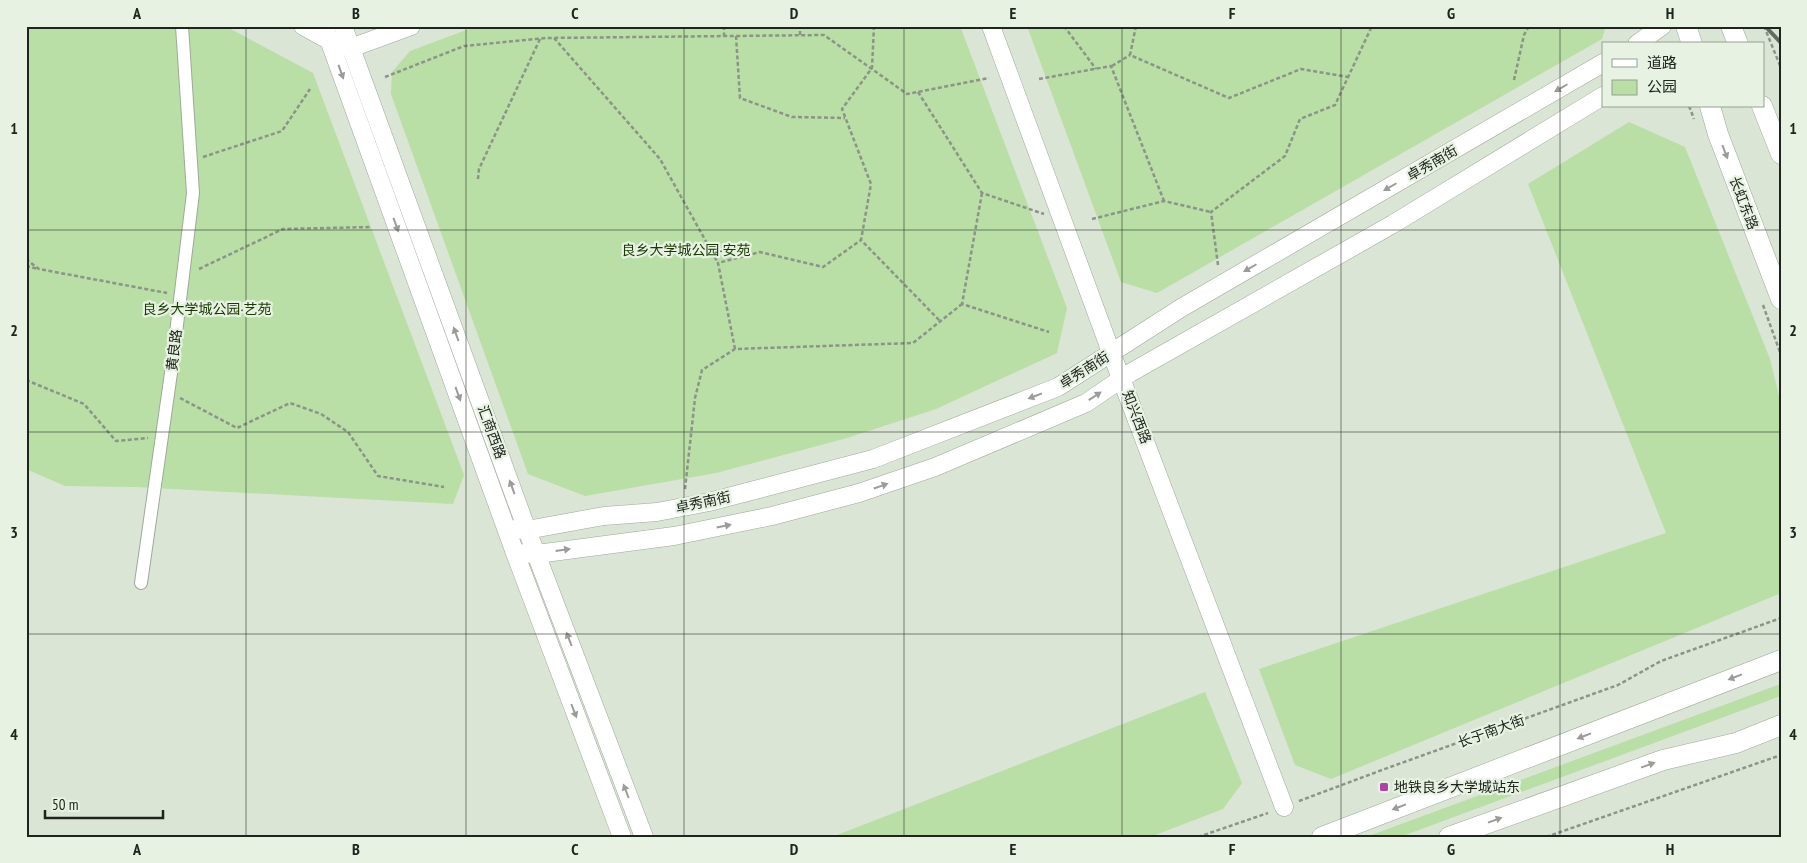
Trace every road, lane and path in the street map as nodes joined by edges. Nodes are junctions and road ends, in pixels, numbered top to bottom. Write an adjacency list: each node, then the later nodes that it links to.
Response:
1 (182, 26): 45 (street, 黄良路)
2 (303, 26): 17 (street)
3 (343, 26): 26 (street, 汇商西路)
4 (411, 26): 26 (street)
5 (724, 26): 19 (path)
6 (800, 26): 18 (path)
7 (874, 26): 30 (path)
8 (991, 26): 66 (street, 知兴西路)
9 (1064, 26): 32 (path)
10 (1136, 26): 27 (path)
11 (1372, 26): 34 (path)
12 (1529, 26): 37 (path)
13 (1662, 26): 23 (street)
14 (1686, 26): 24 (main road)
15 (1731, 26): 25 (main road)
16 (1764, 26): 31 (path)
17 (327, 34): 26 (street); 73 (street, 汇商西路, one-way to 73)
18 (800, 35): 20 (path); 30 (path)
19 (724, 36): 20 (path); 21 (path)
20 (736, 36): 43 (path)
21 (554, 38): 22 (path); 55 (path)
22 (540, 39): 33 (path); 46 (path)
23 (1640, 42)
24 (1691, 42)
25 (1737, 42)
26 (352, 48): 74 (street, 汇商西路, one-way to 26)
27 (1130, 55): 29 (path); 34 (path)
28 (1602, 64): 66 (street, 卓秀南街, one-way to 66)
29 (1111, 66): 32 (path); 48 (path)
30 (872, 68): 39 (path); 43 (path)
31 (1781, 68)
32 (1096, 69): 36 (path)
33 (385, 77)
34 (1348, 77): 49 (path)
35 (989, 78): 39 (path)
36 (1039, 79)
37 (1514, 80)
38 (310, 89): 45 (path)
39 (918, 92): 47 (path)
40 (1602, 97): 67 (street, 卓秀南街)
41 (1711, 108): 61 (main road, 长虹东路, one-way to 61)
42 (1763, 108): 44 (main road)
43 (846, 118): 53 (path)
44 (1781, 154)
45 (191, 161): 59 (street, 黄良路)
46 (478, 179)
47 (982, 193): 50 (path); 62 (path)
48 (1164, 201): 49 (path); 51 (path)
49 (1211, 212): 56 (path)
50 (1045, 214)
51 (1092, 219)
52 (371, 227): 59 (path)
53 (861, 240): 55 (path); 63 (path)
54 (26, 259): 58 (path)
55 (718, 263): 65 (path)
56 (1218, 265)
57 (26, 266): 58 (path)
58 (39, 269): 60 (path)
59 (183, 276): 60 (street, 黄良路)
60 (181, 296): 69 (street, 黄良路)
61 (1781, 299)
62 (962, 304): 63 (path); 64 (path)
63 (940, 322): 65 (path)
64 (1049, 332)
65 (735, 349): 72 (path)
66 (1111, 352): 67 (street, 知兴西路); 74 (street, 卓秀南街, one-way to 74)
67 (1122, 379): 76 (street, 卓秀南街, one-way to 67); 82 (street, 知兴西路)
68 (26, 380): 70 (path)
69 (168, 392): 70 (street, 黄良路); 71 (path)
70 (162, 437): 77 (street, 黄良路)
71 (444, 487)
72 (685, 489)
73 (507, 529): 74 (street, 卓秀南街); 75 (street, 汇商西路)
74 (527, 530): 76 (street, 汇商西路)
75 (515, 553): 76 (street, 卓秀南街); 83 (street, 汇商西路, one-way to 83)
76 (537, 554): 84 (street, 汇商西路, one-way to 76)
77 (141, 583)
78 (1781, 618): 82 (path, 长于南大街)
79 (1781, 660): 86 (main road, one-way to 86)
80 (1781, 725): 87 (main road, one-way to 80)
81 (1781, 755): 88 (path)
82 (1284, 807): 85 (path, 长于南大街)
83 (622, 837)
84 (644, 837)
85 (1198, 837)
86 (1322, 837)
87 (1449, 837)
88 (1546, 837)

